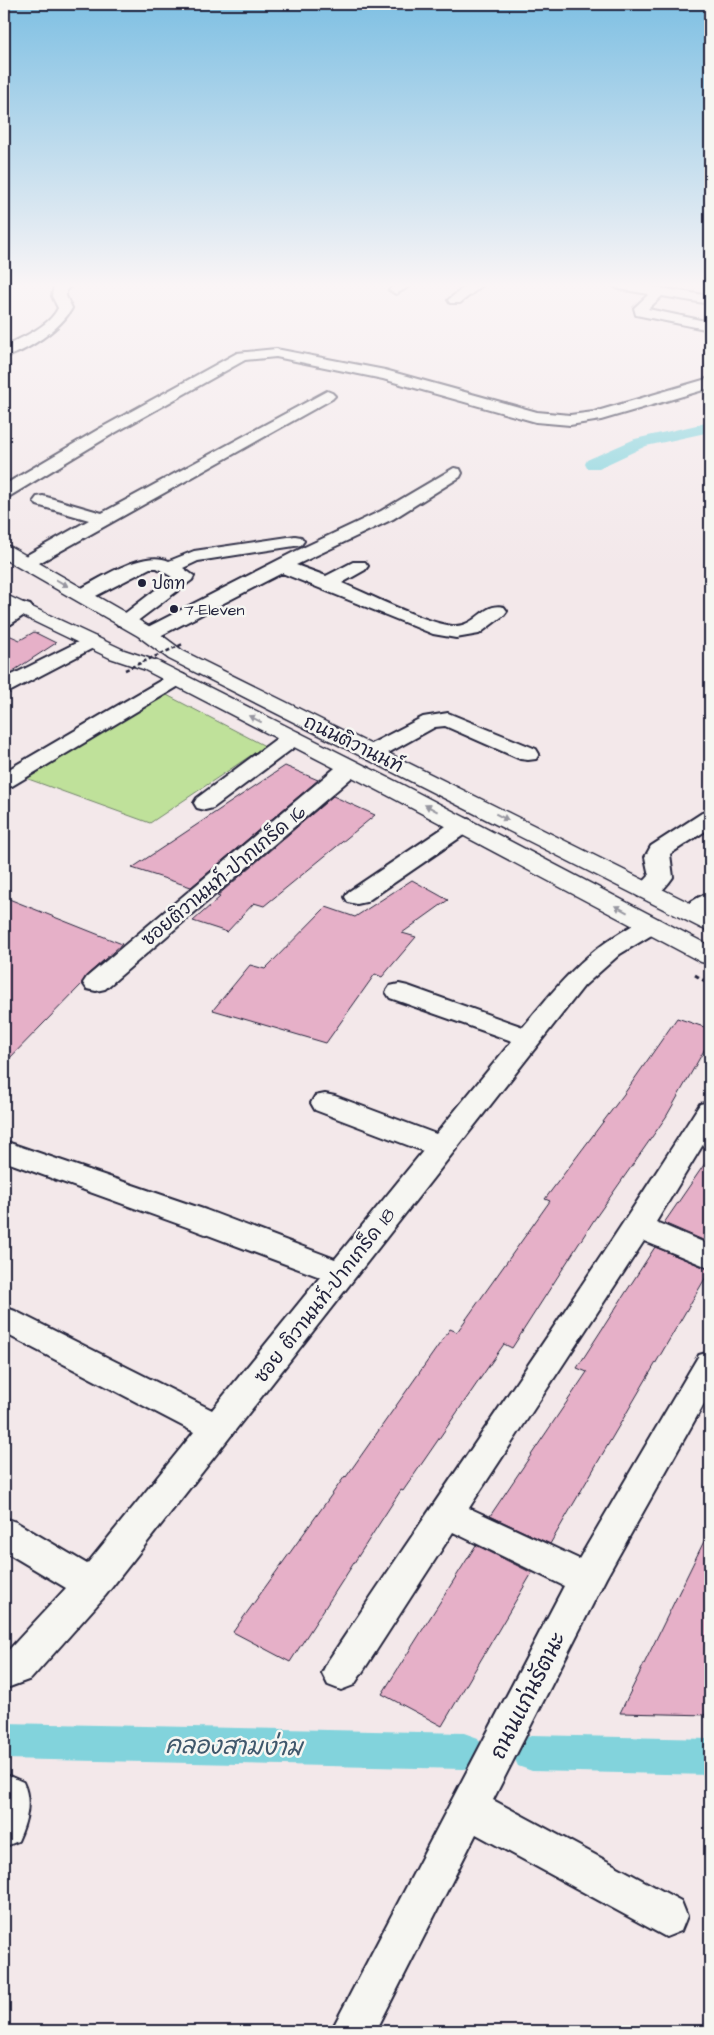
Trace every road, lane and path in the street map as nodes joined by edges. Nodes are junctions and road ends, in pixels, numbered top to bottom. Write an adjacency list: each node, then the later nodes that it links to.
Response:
1 (199, 380): 6 (street)
2 (406, 380): 3 (street)
3 (710, 382)
4 (327, 396): 8 (street)
5 (454, 473): 12 (street)
6 (4, 492)
7 (42, 501): 8 (street)
8 (102, 518): 11 (street)
9 (295, 542): 14 (street)
10 (4, 552): 11 (main road, ถนนติวานนท์)
11 (26, 563): 18 (main road, ถนนติวานนท์, one-way to 18)
12 (280, 566): 16 (street); 24 (street)
13 (360, 566): 16 (street)
14 (170, 567): 18 (street); 23 (street)
15 (4, 568): 26 (main road)
16 (327, 583): 21 (street)
17 (4, 586): 27 (main road)
18 (83, 595): 23 (main road, ถนนติวานนท์)
19 (4, 600): 20 (main road, ถนนติวานนท์)
20 (23, 610): 22 (street); 25 (main road, ถนนติวานนท์)
21 (497, 611)
22 (4, 620)
23 (126, 621): 24 (main road, ถนนติวานนท์)
24 (149, 634): 26 (main road, ถนนติวานนท์)
25 (90, 642): 27 (main road, ถนนติวานนท์); 30 (street)
26 (180, 649): 28 (path, bridge); 32 (main road, ถนนติวานนท์)
27 (150, 665): 29 (main road, ถนนติวานนท์)
28 (125, 670)
29 (177, 679): 31 (main road, ถนนติวานนท์, one-way to 29); 35 (street)
30 (4, 687)
31 (292, 738): 34 (main road, ถนนติวานนท์); 36 (street)
32 (373, 752): 33 (street); 39 (main road, ถนนติวานนท์, one-way to 39)
33 (528, 754)
34 (350, 768): 38 (main road, ถนนติวานนท์, one-way to 34); 44 (street, ซอยติวานนท์-ปากเกร็ด 16)
35 (4, 780)
36 (205, 803)
37 (710, 818): 39 (street)
38 (463, 825): 40 (street); 42 (main road, ถนนติวานนท์, one-way to 38)
39 (648, 891): 41 (main road, ถนนติวานนท์)
40 (357, 897)
41 (704, 912)
42 (651, 925): 43 (main road, ถนนติวานนท์); 46 (street, ซอย ติวานนท์-ปากเกร็ด 18)
43 (710, 956)
44 (96, 983)
45 (399, 992): 46 (street)
46 (529, 1038): 49 (street, ซอย ติวานนท์-ปากเกร็ด 18)
47 (325, 1103): 49 (street)
48 (710, 1111): 51 (street)
49 (442, 1147): 53 (street, ซอย ติวานนท์-ปากเกร็ด 18)
50 (4, 1151): 53 (street)
51 (638, 1226): 52 (street); 57 (street)
52 (710, 1257)
53 (342, 1273): 56 (street, ซอย ติวานนท์-ปากเกร็ด 18)
54 (4, 1319): 56 (street)
55 (710, 1364): 59 (street, ถนนแก่นรัตนะ)
56 (218, 1429): 60 (street, ซอย ติวานนท์-ปากเกร็ด 18)
57 (446, 1513): 59 (street); 62 (street)
58 (4, 1533): 60 (street)
59 (586, 1580): 63 (street, ถนนแก่นรัตนะ)
60 (92, 1585): 61 (street, ซอย ติวานนท์-ปากเกร็ด 18)
61 (4, 1672)
62 (340, 1673)
63 (470, 1808): 64 (street); 65 (street, ถนนแก่นรัตนะ)
64 (666, 1916)
65 (352, 2031)

